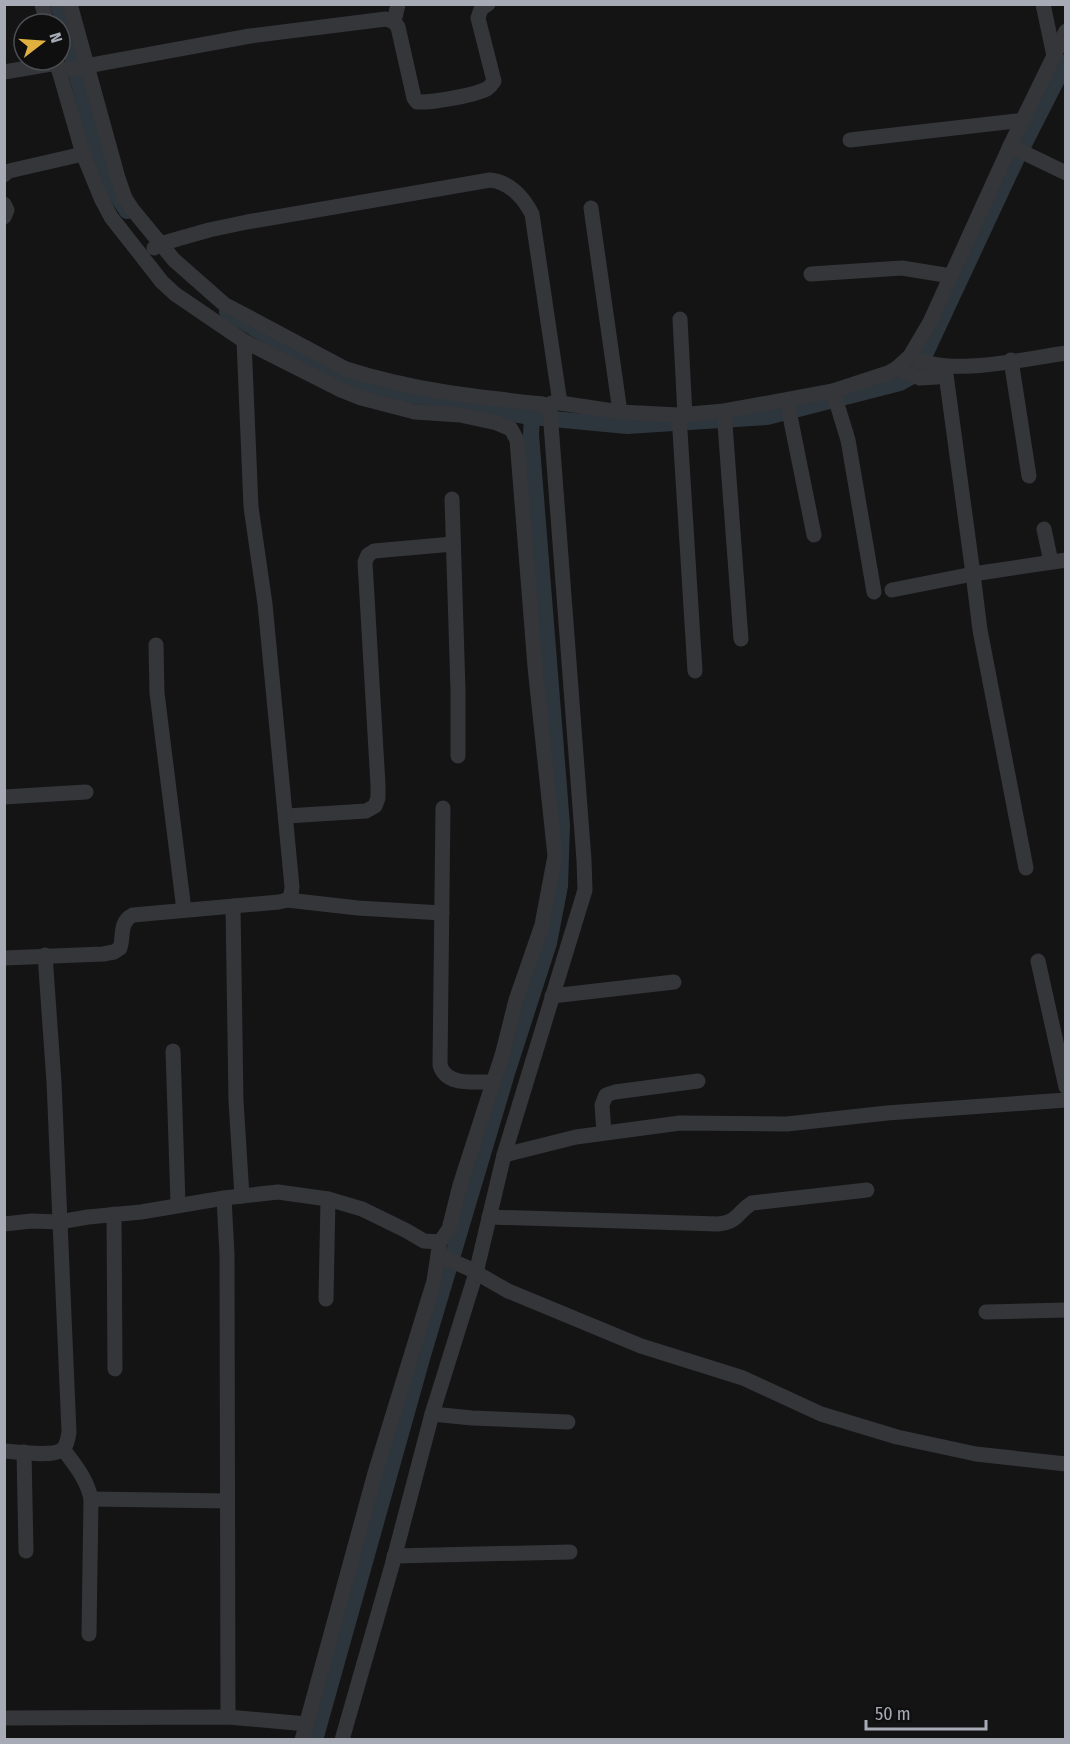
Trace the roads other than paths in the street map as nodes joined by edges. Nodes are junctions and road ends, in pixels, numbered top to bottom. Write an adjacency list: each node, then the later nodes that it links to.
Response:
1 (398, 4): 4 (street)
2 (488, 4): 4 (street)
3 (1043, 4): 6 (street)
4 (394, 22): 7 (street)
5 (1065, 31): 6 (street)
6 (1054, 56): 10 (street)
7 (72, 65)
8 (68, 72): 13 (street)
9 (70, 72): 19 (street)
10 (1024, 120): 11 (street); 12 (street)
11 (850, 140)
12 (1019, 150): 14 (street); 21 (street)
13 (83, 154): 15 (street); 19 (street)
14 (1065, 173)
15 (4, 175)
16 (4, 204): 18 (street)
17 (591, 208): 32 (street)
18 (4, 218)
19 (152, 250): 23 (street); 31 (street); 31 (street)
20 (811, 273): 21 (street)
21 (951, 276): 25 (street)
22 (680, 319): 34 (street)
23 (244, 341): 51 (street); 64 (street)
24 (1065, 353): 26 (street)
25 (913, 357): 27 (street); 28 (street)
26 (1011, 360): 27 (street); 35 (street)
27 (940, 366): 28 (street); 41 (street)
28 (897, 368): 29 (street)
29 (835, 398): 30 (street); 43 (street)
30 (788, 404): 33 (street); 38 (street)
31 (552, 407): 32 (street); 61 (street)
32 (620, 412): 34 (street)
33 (725, 419): 34 (street); 44 (street)
34 (681, 420): 46 (street)
35 (1029, 476)
36 (452, 499): 39 (street)
37 (1044, 529): 40 (street)
38 (814, 535)
39 (453, 544): 47 (street); 51 (street)
40 (1058, 561): 41 (street)
41 (973, 574): 42 (street); 52 (street)
42 (892, 590)
43 (874, 592)
44 (741, 639)
45 (156, 645): 55 (street)
46 (695, 671)
47 (458, 756)
48 (86, 792): 49 (street)
49 (4, 797)
50 (443, 808): 56 (street)
51 (286, 816): 53 (street)
52 (1026, 868)
53 (287, 900): 54 (street); 56 (street)
54 (233, 906): 55 (street); 70 (street)
55 (184, 910): 57 (street)
56 (442, 913): 64 (street)
57 (45, 955): 58 (street); 76 (street)
58 (4, 958)
59 (1038, 961): 65 (street)
60 (674, 982): 61 (street)
61 (552, 996): 68 (street)
62 (174, 1051): 73 (street)
63 (698, 1081): 67 (street)
64 (493, 1082): 78 (street)
65 (1065, 1087)
66 (1065, 1100): 67 (street)
67 (604, 1133): 68 (street)
68 (504, 1155): 75 (street)
69 (867, 1190): 75 (street)
70 (242, 1196): 71 (street); 72 (street)
71 (224, 1198): 73 (street); 91 (street)
72 (328, 1199): 78 (street); 80 (street)
73 (178, 1204): 74 (street)
74 (114, 1214): 76 (street); 83 (street)
75 (489, 1217): 79 (street)
76 (59, 1222): 77 (street); 86 (street)
77 (4, 1224)
78 (442, 1252): 79 (street); 98 (street)
79 (472, 1270): 84 (street); 89 (street)
80 (326, 1299)
81 (1065, 1310): 82 (street)
82 (986, 1312)
83 (115, 1369)
84 (432, 1414): 85 (street); 94 (street)
85 (568, 1422)
86 (63, 1449): 88 (street); 90 (street)
87 (4, 1451): 88 (street)
88 (24, 1452): 92 (street)
89 (1065, 1464)
90 (91, 1499): 91 (street); 95 (street)
91 (227, 1501): 96 (street)
92 (26, 1551)
93 (570, 1552): 94 (street)
94 (394, 1557): 100 (street)
95 (89, 1634)
96 (228, 1717): 97 (street); 98 (street)
97 (4, 1718)
98 (307, 1724): 99 (street)
99 (302, 1740)
100 (342, 1740)

